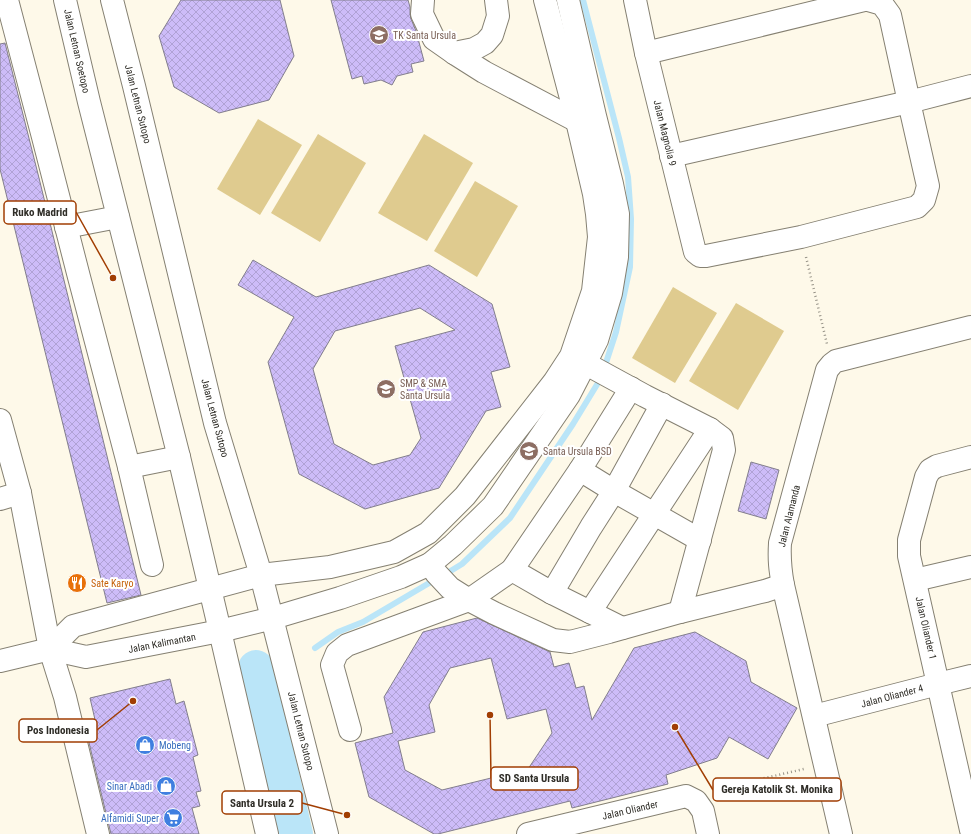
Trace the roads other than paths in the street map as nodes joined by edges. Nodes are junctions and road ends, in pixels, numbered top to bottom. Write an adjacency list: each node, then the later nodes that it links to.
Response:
1 (7, 0): 18 (street)
2 (66, 0): 17 (street, Jalan Letnan Soetopo)
3 (112, 0): 36 (street, Jalan Letnan Sutopo)
4 (423, 0): 11 (street)
5 (496, 0): 11 (street)
6 (545, 0): 15 (street)
7 (568, 0): 15 (street)
8 (636, 0): 12 (street, Jalan Magnolia 9)
9 (864, 0): 12 (street)
10 (868, 0): 14 (street)
11 (454, 53): 15 (street)
12 (646, 53): 16 (street, Jalan Magnolia 9)
13 (971, 86): 14 (street)
14 (908, 102): 16 (street); 16 (street, Jalan Magnolia 9)
15 (586, 119): 20 (street)
16 (671, 156)
17 (118, 217): 18 (street); 25 (street)
18 (66, 227): 27 (street)
19 (971, 328): 39 (street, Jalan Alamanda)
20 (589, 365): 21 (street); 36 (street); 37 (street, Jalan Kalimantan)
21 (631, 388): 22 (street); 28 (street)
22 (662, 404): 24 (street); 29 (street)
23 (0, 420): 30 (street)
24 (710, 429): 31 (street); 32 (street)
25 (179, 457): 27 (street); 40 (street)
26 (971, 457): 38 (street, Jalan Oliander 1)
27 (129, 468): 33 (street)
28 (580, 470): 29 (street); 35 (street)
29 (614, 491): 31 (street); 41 (street)
30 (10, 496): 48 (street)
31 (654, 514): 32 (street); 43 (street)
32 (700, 540): 44 (street)
33 (152, 565)
34 (971, 567): 38 (street)
35 (512, 570): 41 (street); 42 (street)
36 (261, 575): 40 (street); 45 (street, Jalan Letnan Sutopo)
37 (439, 575): 42 (street); 45 (street, Jalan Kalimantan)
38 (915, 580): 51 (street, Jalan Oliander 1)
39 (783, 585): 44 (street); 52 (street, Jalan Alamanda)
40 (210, 589): 47 (street); 48 (street)
41 (552, 593): 43 (street)
42 (469, 600): 46 (street); 53 (street)
43 (590, 612): 46 (street)
44 (680, 612): 46 (street)
45 (273, 618): 47 (street, Jalan Kalimantan); 58 (street, Jalan Letnan Sutopo)
46 (622, 628)
47 (220, 631): 48 (street, Jalan Kalimantan); 57 (street)
48 (50, 649): 49 (street, Jalan Kalimantan); 56 (street)
49 (0, 661)
50 (971, 676): 51 (street, Jalan Oliander 4)
51 (938, 684): 52 (street, Jalan Oliander 4); 54 (street, Jalan Oliander 1)
52 (814, 716): 61 (street, Jalan Alamanda)
53 (350, 730)
54 (967, 791): 55 (street, Jalan Oliander 1)
55 (971, 830)
56 (98, 834)
57 (267, 834)
58 (327, 834)
59 (528, 834): 60 (street, Jalan Oliander)
60 (708, 834)
61 (841, 834)

